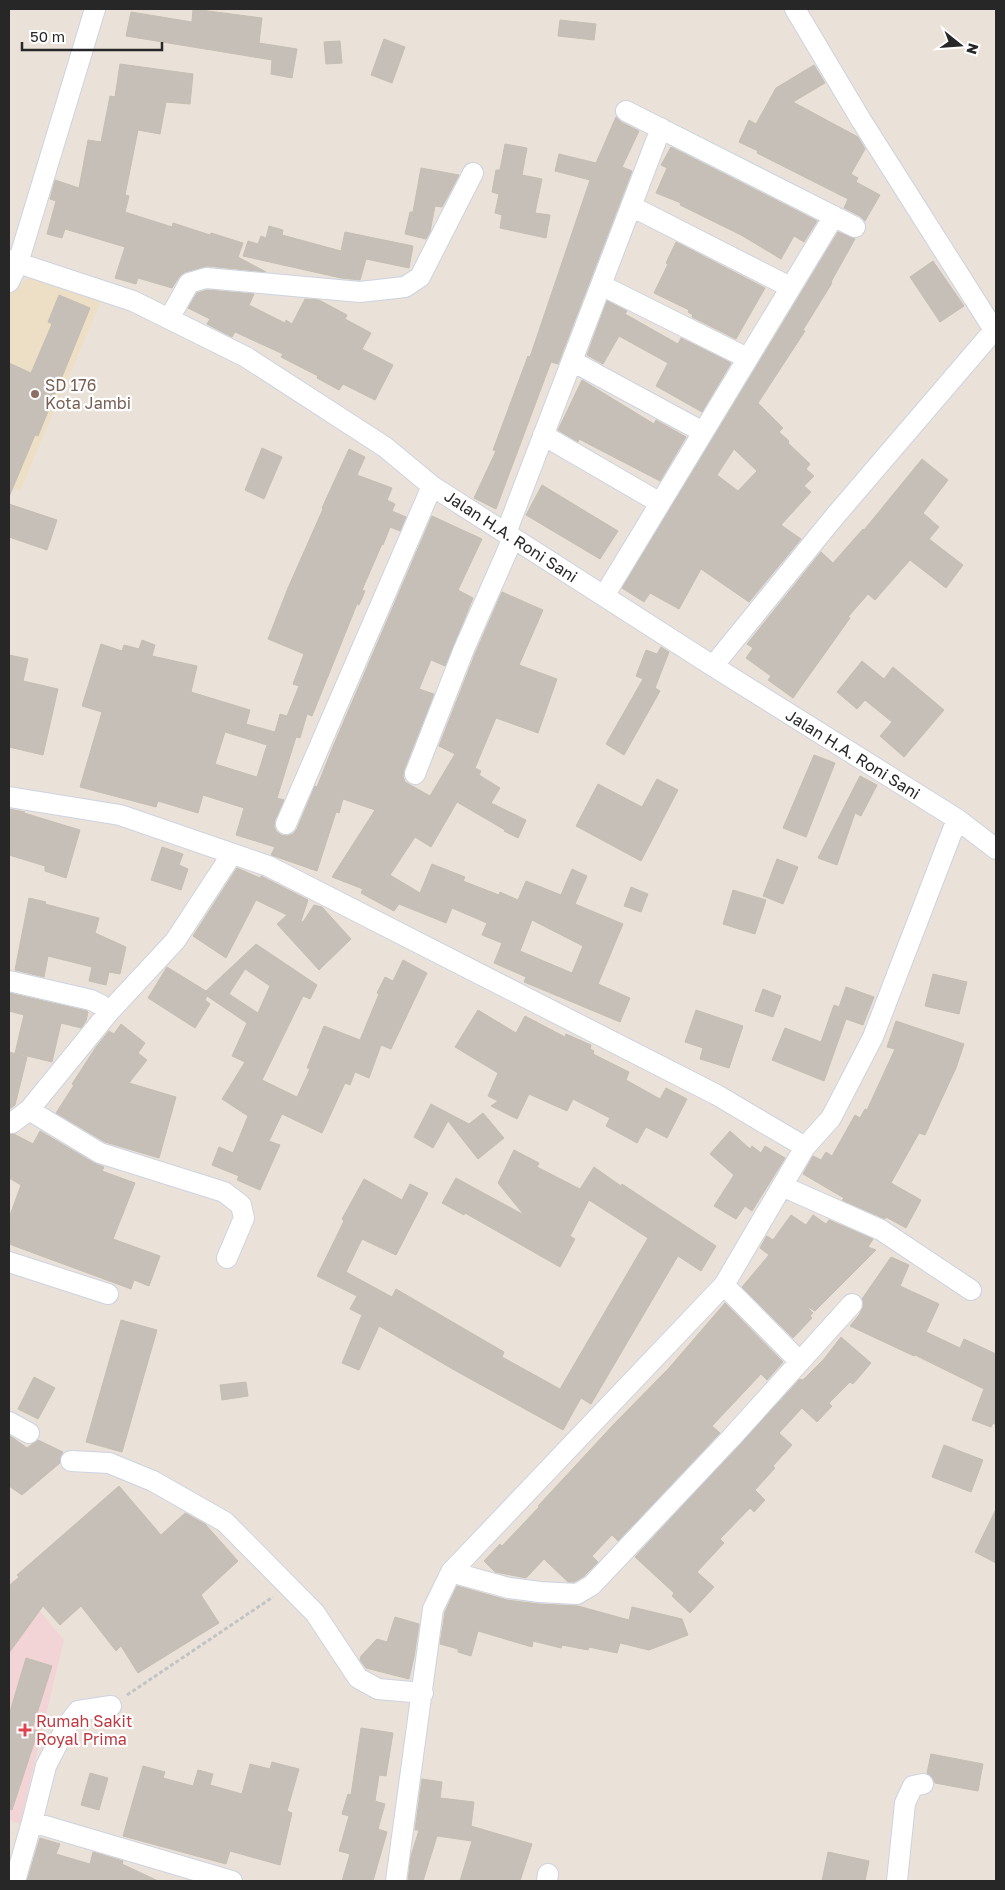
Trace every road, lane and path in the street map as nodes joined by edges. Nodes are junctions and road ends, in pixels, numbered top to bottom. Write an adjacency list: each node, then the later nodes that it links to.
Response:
1 (95, 9): 9 (street)
2 (795, 9): 14 (street)
3 (626, 111): 4 (street)
4 (661, 128): 6 (street); 7 (street)
5 (473, 173): 13 (street)
6 (631, 206): 11 (street); 12 (street)
7 (834, 216): 8 (street); 12 (street)
8 (855, 227)
9 (14, 262): 10 (street); 13 (street, Jalan H.A. Roni Sani)
10 (9, 282)
11 (601, 286): 15 (street); 16 (street)
12 (790, 287): 15 (street)
13 (169, 319): 19 (street, Jalan H.A. Roni Sani)
14 (995, 329): 23 (street)
15 (747, 358): 17 (street)
16 (572, 361): 17 (street); 18 (street)
17 (703, 432): 20 (street)
18 (543, 435): 20 (street); 21 (street)
19 (432, 486): 21 (street, Jalan H.A. Roni Sani); 27 (street)
20 (660, 503): 22 (street)
21 (509, 535): 22 (street, Jalan H.A. Roni Sani); 24 (street)
22 (604, 596): 23 (street, Jalan H.A. Roni Sani)
23 (713, 666): 26 (street, Jalan H.A. Roni Sani)
24 (415, 774)
25 (9, 797): 29 (street)
26 (957, 819): 28 (street, Jalan H.A. Roni Sani); 34 (street)
27 (286, 824)
28 (996, 850)
29 (232, 854): 31 (street); 34 (street)
30 (9, 981): 31 (street)
31 (109, 1012): 32 (street)
32 (29, 1110): 33 (street); 36 (street)
33 (12, 1123)
34 (805, 1147): 35 (street)
35 (782, 1186): 38 (street); 39 (street)
36 (226, 1258)
37 (9, 1262): 40 (street)
38 (724, 1285): 42 (street); 46 (street)
39 (971, 1290)
40 (108, 1294)
41 (852, 1304): 42 (street)
42 (800, 1362): 46 (street)
43 (9, 1422): 44 (street)
44 (29, 1433)
45 (71, 1461): 47 (street)
46 (451, 1572): 48 (street)
47 (290, 1585): 48 (street); 49 (path)
48 (423, 1693): 55 (street)
49 (112, 1706): 51 (street)
50 (923, 1784): 56 (street)
51 (32, 1822): 52 (street); 53 (street)
52 (206, 1877): 54 (street)
53 (16, 1881)
54 (232, 1881)
55 (396, 1881)
56 (896, 1881)

